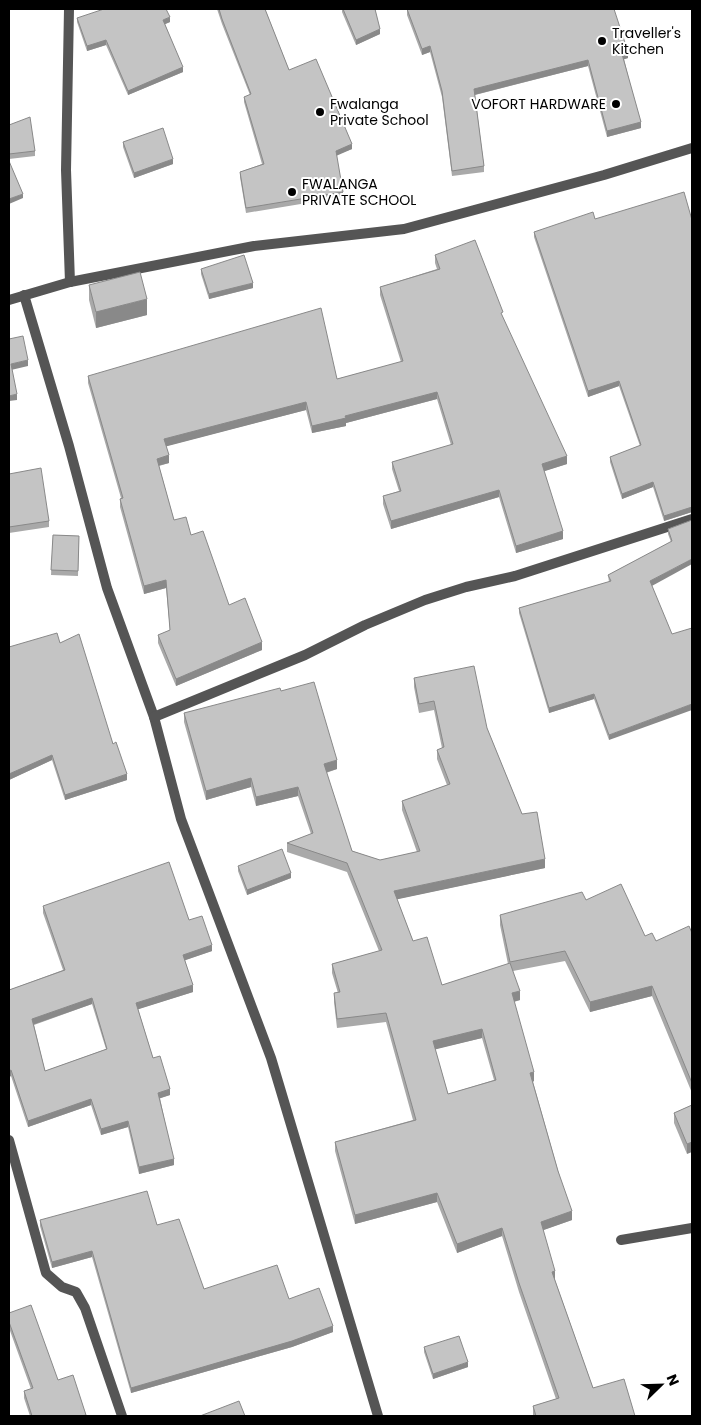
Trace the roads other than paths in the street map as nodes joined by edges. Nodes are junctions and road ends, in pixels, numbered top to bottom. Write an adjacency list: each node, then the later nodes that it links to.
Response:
1 (69, 9): 3 (street)
2 (692, 148): 3 (street)
3 (70, 282): 4 (street)
4 (24, 295): 5 (street); 7 (street)
5 (9, 300)
6 (692, 519): 7 (street)
7 (154, 717): 12 (street)
8 (9, 1140): 11 (street)
9 (692, 1228): 10 (street)
10 (620, 1240)
11 (122, 1416)
12 (378, 1416)

